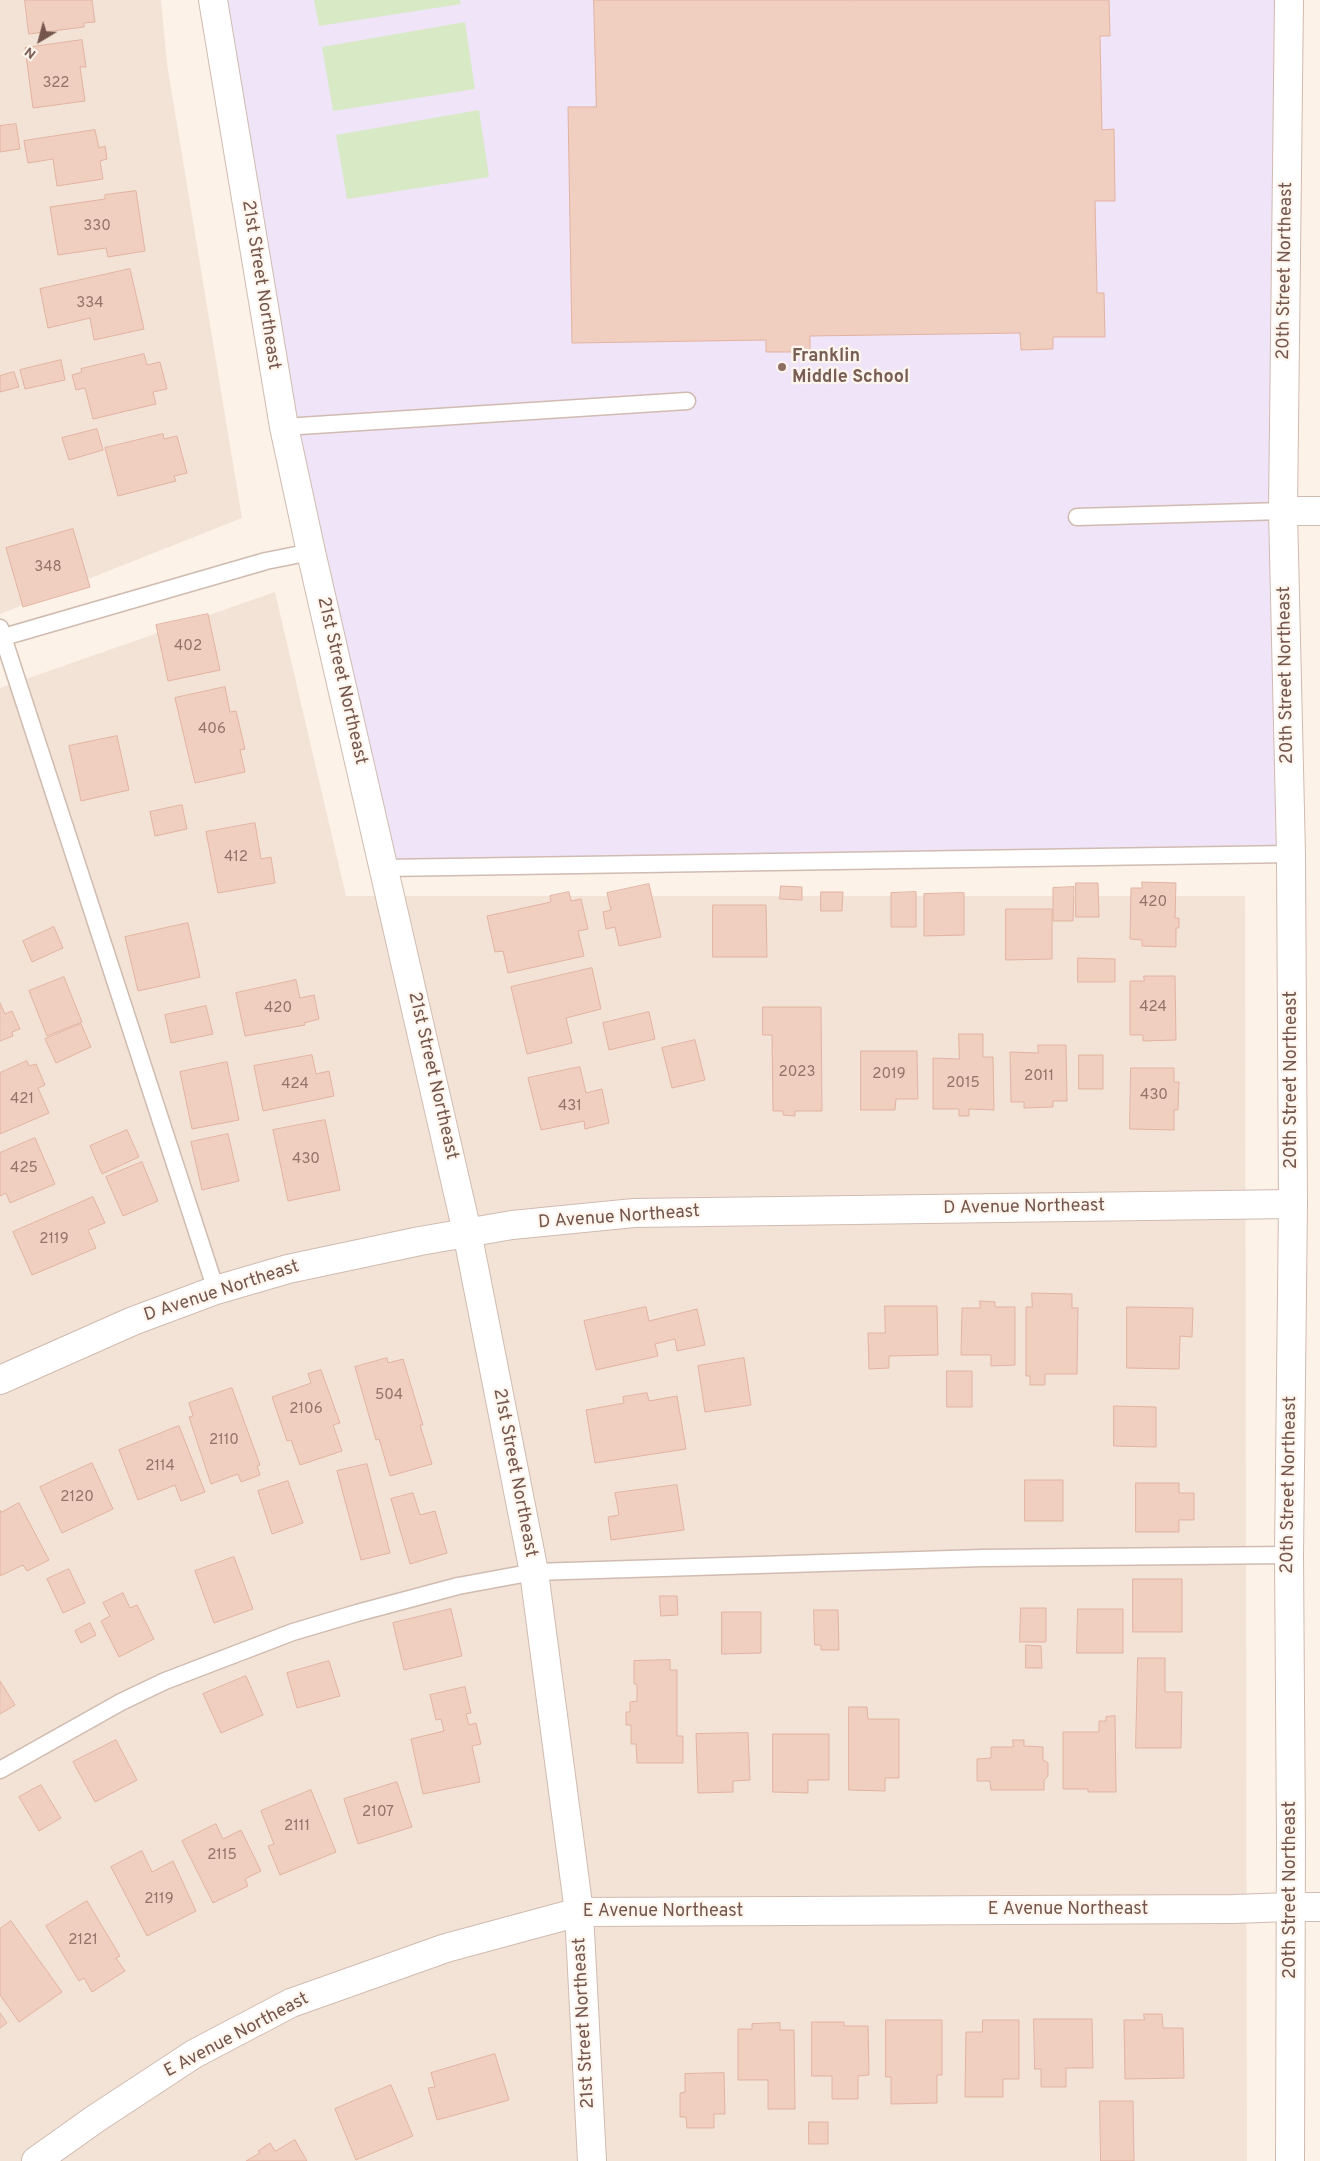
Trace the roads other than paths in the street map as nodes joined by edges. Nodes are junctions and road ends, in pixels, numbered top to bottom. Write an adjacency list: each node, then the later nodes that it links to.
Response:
1 (213, 0): 4 (street, 21st Street Northeast)
2 (1289, 0): 6 (street, 20th Street Northeast)
3 (687, 401): 4 (lane)
4 (284, 427): 8 (street, 21st Street Northeast)
5 (1320, 511): 6 (street)
6 (1283, 512): 7 (lane); 10 (street, 20th Street Northeast)
7 (1077, 517)
8 (311, 552): 9 (lane); 11 (street, 21st Street Northeast)
9 (1, 634): 14 (lane)
10 (1291, 854): 11 (lane); 12 (street, 20th Street Northeast)
11 (385, 868): 13 (street, 21st Street Northeast)
12 (1293, 1204): 13 (street, D Avenue Northeast); 16 (street, 20th Street Northeast)
13 (467, 1232): 14 (street, D Avenue Northeast); 17 (street, 21st Street Northeast)
14 (216, 1290): 15 (street, D Avenue Northeast)
15 (0, 1380)
16 (1289, 1555): 17 (lane); 19 (street, 20th Street Northeast)
17 (534, 1572): 18 (lane); 21 (street, 21st Street Northeast)
18 (0, 1770)
19 (1291, 1907): 20 (street, E Avenue Northeast); 21 (street, E Avenue Northeast); 24 (street, 20th Street Northeast)
20 (1320, 1907)
21 (579, 1912): 22 (street, E Avenue Northeast); 23 (street, 21st Street Northeast)
22 (36, 2161)
23 (592, 2161)
24 (1290, 2161)

